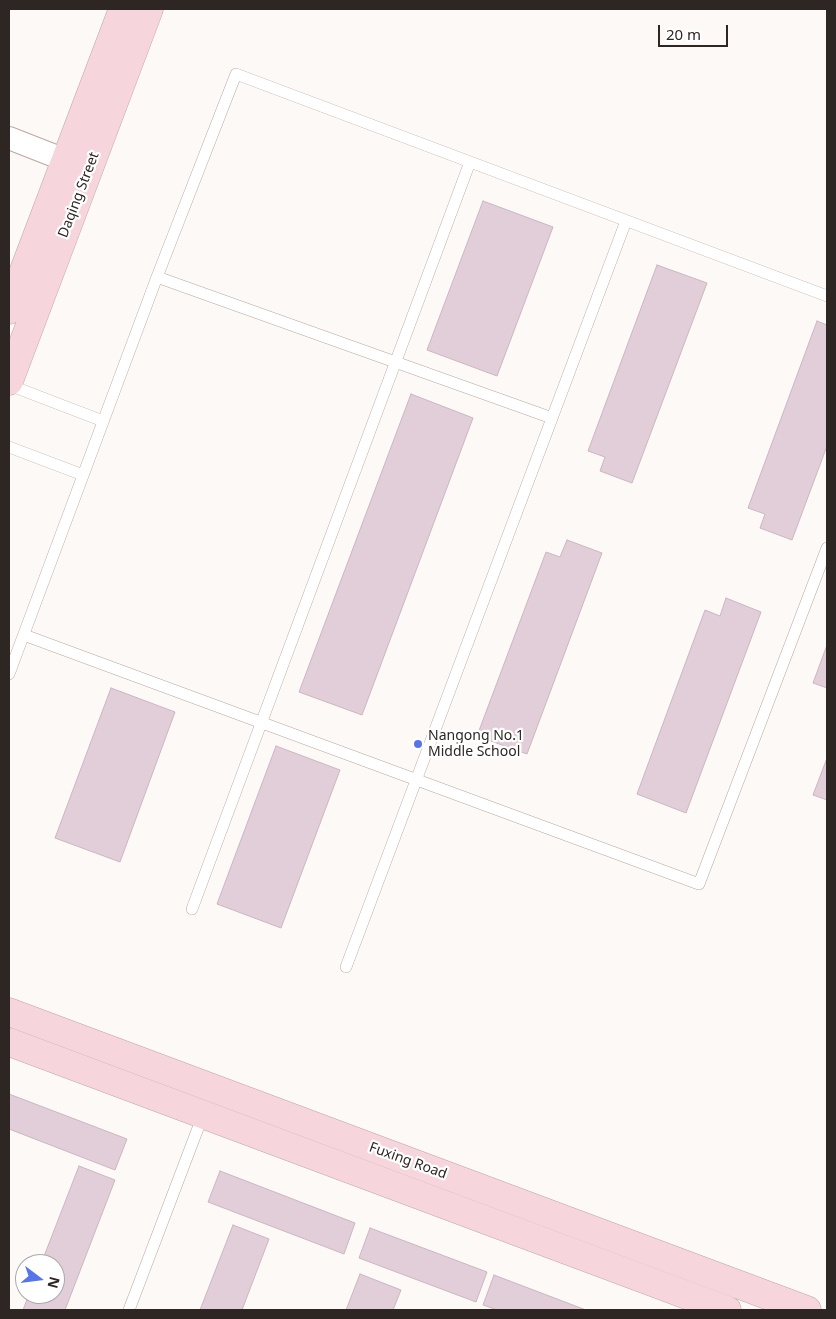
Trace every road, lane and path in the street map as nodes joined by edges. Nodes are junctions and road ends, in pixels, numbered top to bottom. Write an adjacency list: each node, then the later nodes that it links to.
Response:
1 (122, 9): 4 (street, Daqing Street)
2 (149, 9): 11 (street, Daqing Street)
3 (9, 138): 4 (street)
4 (65, 160): 9 (street, Daqing Street)
5 (470, 162): 6 (lane); 7 (lane); 10 (lane)
6 (626, 221): 8 (lane); 13 (lane)
7 (157, 277): 10 (lane); 14 (lane)
8 (827, 296)
9 (9, 310)
10 (395, 362): 13 (lane); 20 (lane)
11 (9, 381)
12 (9, 385): 14 (lane)
13 (552, 418): 21 (lane)
14 (104, 421): 16 (lane)
15 (9, 447): 16 (lane)
16 (83, 475): 18 (lane)
17 (827, 548): 21 (lane)
18 (24, 635): 19 (lane); 20 (lane)
19 (9, 674)
20 (261, 722): 21 (lane); 22 (lane)
21 (416, 779): 23 (lane)
22 (192, 909)
23 (346, 967)
24 (9, 1012): 29 (street, Fuxing Road)
25 (9, 1042): 26 (street, Fuxing Road)
26 (204, 1115): 27 (lane); 28 (street, Fuxing Road)
27 (129, 1310)
28 (727, 1310)
29 (807, 1310)

